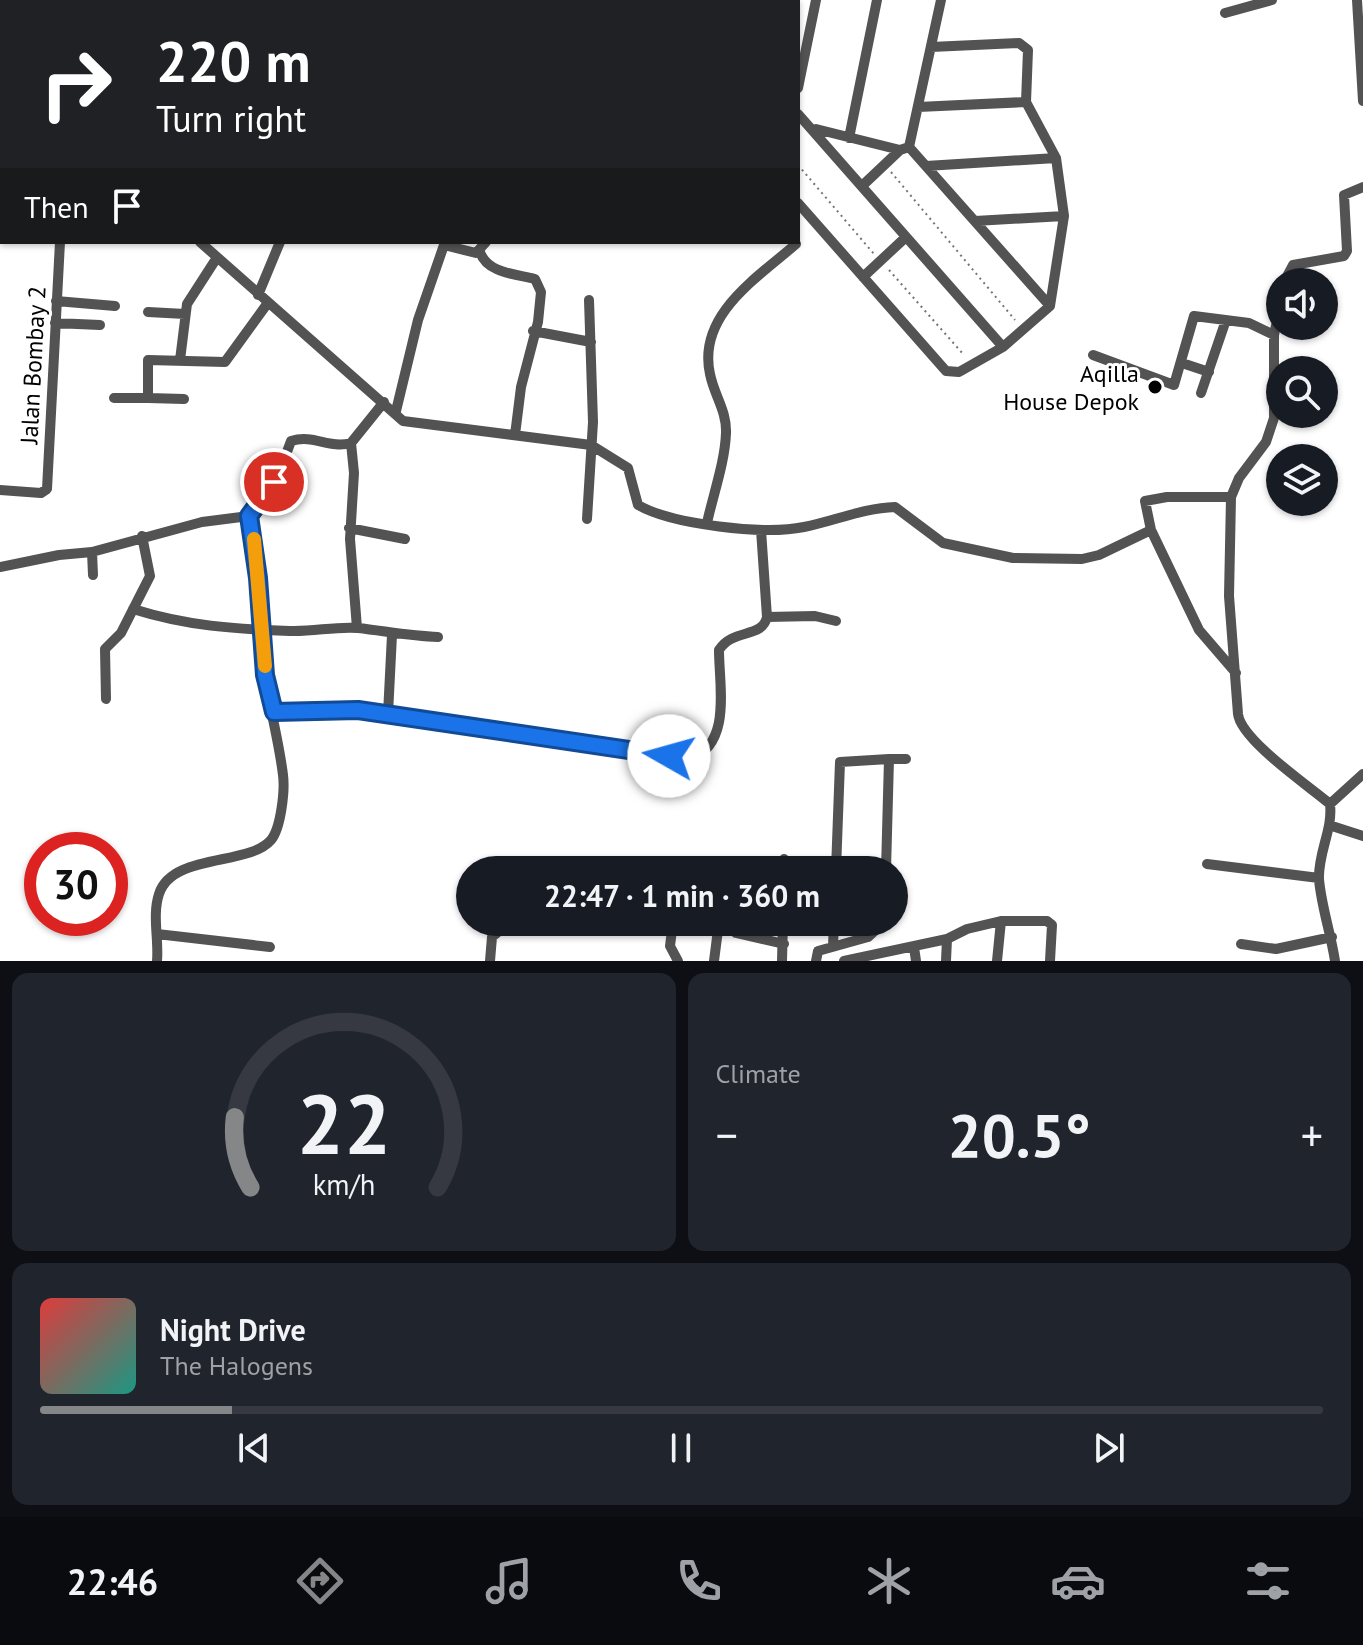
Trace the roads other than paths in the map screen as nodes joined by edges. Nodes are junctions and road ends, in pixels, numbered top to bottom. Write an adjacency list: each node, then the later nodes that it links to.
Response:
1 (816, 0): 9 (street)
2 (877, 0): 15 (street)
3 (941, 0): 8 (street)
4 (1272, 0): 7 (street)
5 (1357, 0): 6 (street)
6 (1361, 12): 10 (street)
7 (1225, 13)
8 (931, 47): 11 (street); 12 (street)
9 (800, 78)
10 (1363, 101)
11 (1026, 102): 12 (street); 17 (street)
12 (918, 107): 16 (street)
13 (800, 116): 14 (street)
14 (814, 129): 15 (street); 19 (street)
15 (849, 138): 16 (street)
16 (904, 148): 18 (street); 19 (street)
17 (1056, 158): 18 (street); 22 (street)
18 (926, 166): 23 (street)
19 (863, 185): 24 (street)
20 (1363, 187): 32 (street)
21 (800, 205): 33 (street)
22 (1064, 216): 23 (street); 39 (street)
23 (975, 221): 39 (street)
24 (906, 237): 33 (street); 49 (street)
25 (60, 244): 36 (street, Jalan Bombay 2)
26 (202, 244): 31 (street)
27 (279, 244): 34 (street)
28 (440, 244): 30 (street); 59 (street)
29 (796, 244): 67 (street)
30 (483, 247): 45 (street)
31 (216, 259): 34 (street); 41 (street)
32 (1291, 268)
33 (863, 277): 49 (street)
34 (258, 295): 37 (street)
35 (589, 300): 48 (street)
36 (56, 301): 38 (street); 43 (street, Jalan Bombay 2)
37 (267, 304): 51 (street); 58 (street)
38 (115, 306)
39 (1050, 306): 49 (street)
40 (148, 312): 41 (street)
41 (185, 314): 51 (street)
42 (1226, 320): 46 (street); 52 (street); 53 (street)
43 (55, 323): 44 (street); 63 (street, Jalan Bombay 2)
44 (100, 325)
45 (533, 331): 48 (street); 60 (street)
46 (1266, 331)
47 (1274, 340): 64 (street)
48 (591, 342): 62 (street)
49 (1003, 347)
50 (1093, 355): 52 (street)
51 (180, 360): 56 (street)
52 (1182, 363): 53 (street)
53 (1209, 372): 54 (street)
54 (1201, 393)
55 (114, 398): 56 (street)
56 (148, 398): 57 (street)
57 (184, 399)
58 (384, 402): 59 (street); 61 (street)
59 (396, 411): 60 (street)
60 (515, 435): 62 (street)
61 (351, 443): 65 (street); 68 (street)
62 (591, 445): 66 (street); 67 (street)
63 (0, 490)
64 (1231, 497): 70 (street); 83 (street)
65 (249, 516): 71 (street); 79 (street)
66 (587, 519)
67 (707, 523): 69 (street)
68 (349, 528): 72 (street); 80 (street)
69 (761, 530): 70 (street); 77 (street)
70 (1151, 530): 83 (street)
71 (142, 536): 73 (street); 76 (street)
72 (405, 539)
73 (92, 552): 74 (street); 75 (street)
74 (0, 567)
75 (93, 575)
76 (133, 609): 79 (street); 84 (street)
77 (767, 617): 78 (street); 86 (street)
78 (836, 621)
79 (263, 627): 80 (street); 85 (street)
80 (357, 628): 81 (street)
81 (392, 635): 82 (street); 86 (street)
82 (438, 637)
83 (1236, 673): 90 (street)
84 (106, 699)
85 (274, 712): 86 (street); 98 (street)
86 (388, 714)
87 (889, 759): 88 (street); 93 (street); 94 (street)
88 (906, 759)
89 (1363, 774): 90 (street)
90 (1330, 804): 91 (street)
91 (1332, 826): 92 (street); 96 (street)
92 (1363, 836)
93 (837, 856)
94 (886, 856)
95 (1207, 864): 96 (street)
96 (1319, 878): 106 (street)
97 (1001, 921): 107 (street); 123 (street); 124 (street)
98 (157, 934): 111 (street); 114 (street)
99 (493, 936): 115 (street)
100 (671, 936): 116 (street)
101 (717, 936): 117 (street)
102 (749, 936): 108 (street)
103 (784, 936): 108 (street)
104 (833, 936): 110 (street)
105 (869, 936): 110 (street)
106 (1332, 937): 109 (street); 125 (street)
107 (947, 939): 112 (street); 122 (street)
108 (784, 944): 118 (street)
109 (1241, 944)
110 (833, 946): 119 (street)
111 (270, 947)
112 (914, 947): 113 (street); 121 (street)
113 (865, 958): 120 (street)
114 (157, 961)
115 (490, 961)
116 (678, 961)
117 (714, 961)
118 (782, 961)
119 (816, 961)
120 (844, 961)
121 (916, 961)
122 (946, 961)
123 (997, 961)
124 (1050, 961)
125 (1335, 961)

